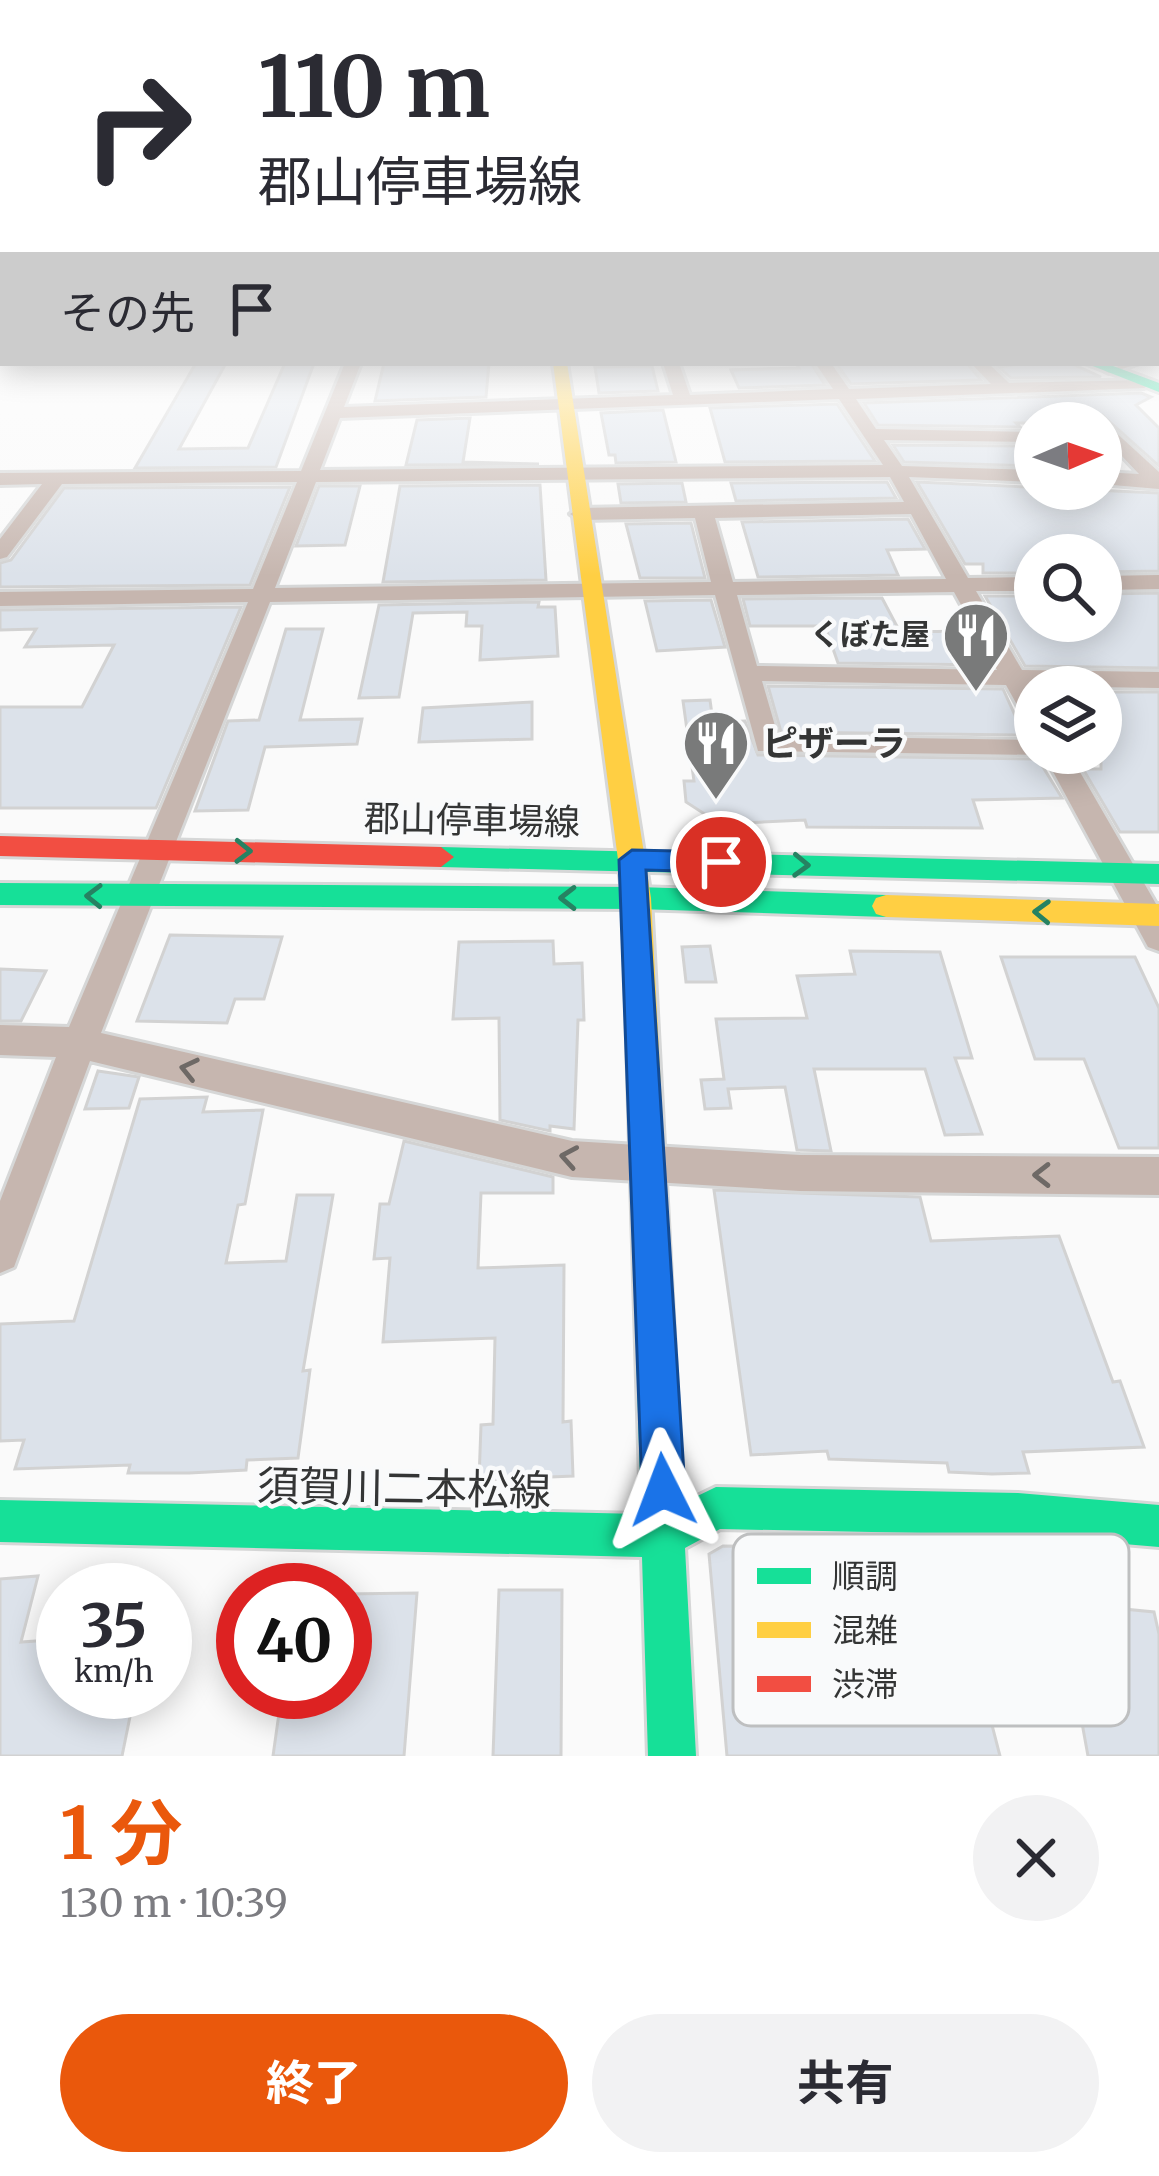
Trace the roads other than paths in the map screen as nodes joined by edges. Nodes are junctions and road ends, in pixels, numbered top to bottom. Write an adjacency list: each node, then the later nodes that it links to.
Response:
1 (361, 412): 4 (street)
2 (565, 412): 9 (main road)
3 (856, 412): 5 (street)
4 (334, 413): 10 (street)
5 (871, 434): 6 (street); 8 (street)
6 (1014, 436)
7 (1122, 448): 15 (street)
8 (896, 470): 9 (street); 11 (street); 16 (street)
9 (574, 472): 10 (street); 18 (main road)
10 (306, 474): 12 (street); 26 (street)
11 (1014, 475)
12 (57, 478): 13 (street); 19 (street)
13 (0, 479)
14 (1122, 479): 15 (street)
15 (1158, 481)
16 (918, 508): 17 (street); 23 (street)
17 (703, 512): 18 (street); 24 (street)
18 (580, 514): 25 (main road)
19 (0, 553)
20 (1159, 582): 21 (street)
21 (1122, 583)
22 (1014, 584): 23 (street)
23 (962, 585): 24 (street); 29 (street)
24 (721, 589): 25 (street); 28 (street)
25 (589, 591): 26 (street); 36 (main road)
26 (260, 595): 27 (street); 35 (street)
27 (0, 599)
28 (746, 673): 29 (street); 32 (street)
29 (1014, 677)
30 (1122, 679): 31 (street)
31 (1159, 680)
32 (1014, 749)
33 (1067, 774): 37 (street)
34 (0, 847): 35 (main road, 郡山停車場線)
35 (162, 849): 36 (main road, 郡山停車場線, one-way to 36); 40 (street)
36 (632, 860): 37 (main road, 郡山停車場線, one-way to 37); 41 (main road)
37 (1121, 874): 38 (main road, 郡山停車場線); 42 (street)
38 (1159, 874)
39 (0, 894): 40 (main road, one-way to 39)
40 (142, 897): 41 (main road, one-way to 40); 44 (street)
41 (637, 898): 42 (main road, one-way to 41); 45 (main road)
42 (1154, 923)
43 (0, 1040): 44 (street)
44 (79, 1043): 45 (street, one-way to 44); 47 (street)
45 (649, 1165): 46 (street, one-way to 45); 50 (main road)
46 (1159, 1175)
47 (0, 1253)
48 (0, 1521): 50 (main road, 須賀川二本松線)
49 (1159, 1526): 50 (main road, 須賀川二本松線)
50 (665, 1536): 51 (main road)
51 (671, 1756)

